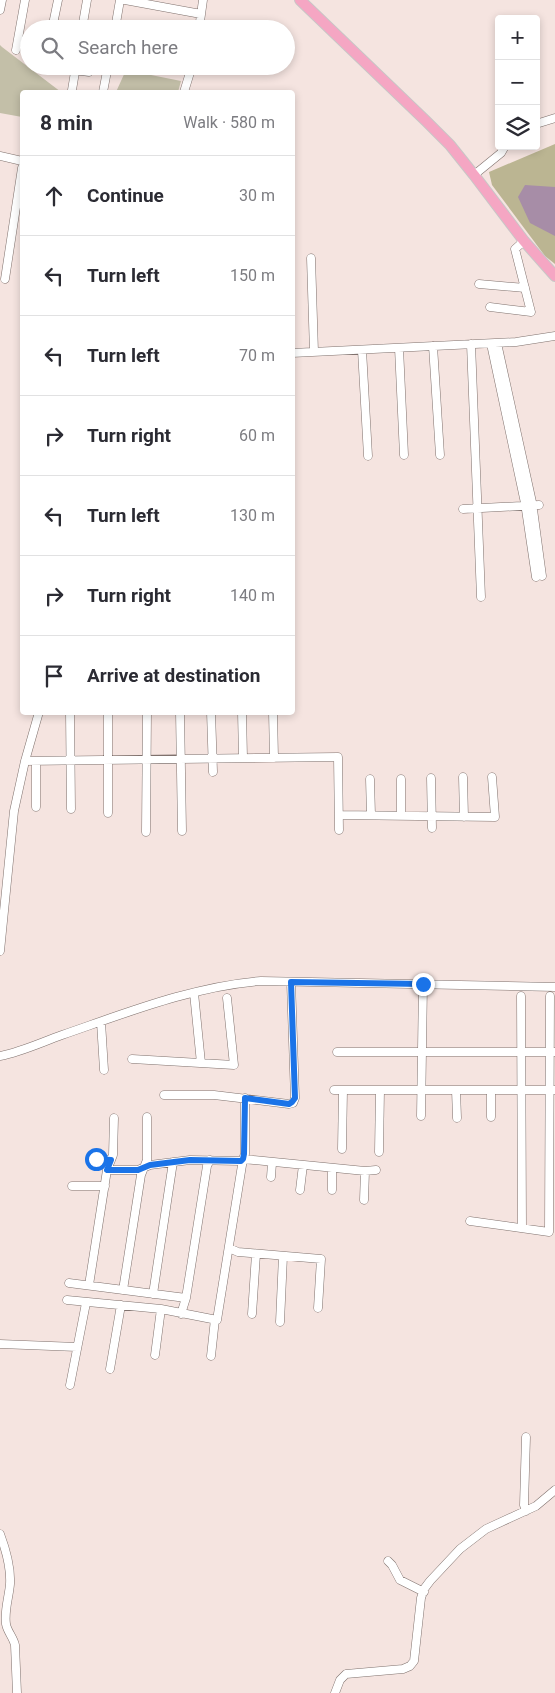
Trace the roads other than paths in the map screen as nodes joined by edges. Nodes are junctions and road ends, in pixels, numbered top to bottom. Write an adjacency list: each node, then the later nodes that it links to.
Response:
1 (2, 0): 9 (street)
2 (25, 0): 11 (street)
3 (58, 0): 12 (street)
4 (87, 0): 13 (street)
5 (120, 0): 14 (street)
6 (125, 0): 10 (street)
7 (203, 0): 10 (street)
8 (300, 0): 29 (main road)
9 (0, 10)
10 (201, 14): 15 (street)
11 (21, 20)
12 (54, 20)
13 (84, 20)
14 (117, 20)
15 (200, 20)
16 (20, 28): 17 (street)
17 (16, 50)
18 (74, 75): 21 (street)
19 (107, 75): 22 (street)
20 (189, 75): 23 (street)
21 (72, 90)
22 (104, 90)
23 (185, 90)
24 (555, 118): 25 (street)
25 (540, 123)
26 (503, 150): 29 (street)
27 (0, 156): 28 (street)
28 (20, 161)
29 (474, 175): 31 (main road)
30 (20, 193): 34 (street)
31 (524, 241): 33 (main road); 36 (street)
32 (311, 258): 44 (street)
33 (555, 276)
34 (5, 280)
35 (479, 284): 36 (street)
36 (525, 288): 37 (street)
37 (490, 308)
38 (555, 336): 39 (street)
39 (494, 343): 40 (street); 49 (street)
40 (471, 344): 41 (street); 50 (street)
41 (434, 346): 42 (street); 47 (street)
42 (399, 348): 43 (street); 46 (street)
43 (362, 350): 44 (street); 48 (street)
44 (314, 352): 45 (street)
45 (295, 353)
46 (404, 455)
47 (440, 455)
48 (368, 456)
49 (532, 505): 50 (street); 52 (street)
50 (477, 508): 51 (street); 53 (street)
51 (463, 509)
52 (539, 576)
53 (481, 597)
54 (38, 715): 69 (street)
55 (70, 715): 67 (street)
56 (108, 715): 68 (street)
57 (147, 715): 64 (street)
58 (180, 715): 65 (street)
59 (211, 715): 66 (street)
60 (242, 715): 62 (street)
61 (273, 715): 63 (street)
62 (243, 758): 63 (street); 66 (street)
63 (274, 758): 80 (street)
64 (146, 759): 65 (street); 68 (street); 88 (street)
65 (181, 759): 66 (street); 87 (street)
66 (212, 759): 71 (street)
67 (71, 760): 68 (street); 70 (street); 78 (street)
68 (108, 760): 79 (street)
69 (25, 761): 70 (street); 89 (street)
70 (36, 761): 77 (street)
71 (213, 772)
72 (463, 777): 84 (street)
73 (492, 777): 84 (street)
74 (431, 778): 83 (street)
75 (370, 779): 81 (street)
76 (401, 779): 82 (street)
77 (36, 806)
78 (71, 809)
79 (108, 813)
80 (339, 815): 81 (street); 86 (street)
81 (371, 815): 82 (street)
82 (401, 816): 83 (street)
83 (432, 816): 84 (street); 85 (street)
84 (464, 816)
85 (432, 828)
86 (339, 830)
87 (182, 831)
88 (146, 832)
89 (0, 951)
90 (291, 982): 91 (street); 93 (street); 115 (street)
91 (423, 984): 92 (street); 99 (street)
92 (555, 987)
93 (194, 994): 97 (street); 104 (street)
94 (521, 996): 100 (street)
95 (550, 996): 101 (street)
96 (227, 998): 104 (street)
97 (100, 1022): 102 (street); 105 (street)
98 (337, 1052): 99 (street)
99 (422, 1052): 100 (street); 109 (street)
100 (521, 1052): 101 (street); 112 (street)
101 (552, 1052): 113 (street)
102 (0, 1056)
103 (132, 1059): 104 (street)
104 (201, 1063)
105 (104, 1070)
106 (334, 1090): 107 (street)
107 (343, 1090): 108 (street); 121 (street)
108 (380, 1090): 109 (street); 122 (street)
109 (421, 1090): 110 (street); 116 (street)
110 (456, 1090): 111 (street); 120 (street)
111 (491, 1090): 112 (street); 118 (street)
112 (521, 1090): 113 (street); 143 (street)
113 (552, 1090): 141 (street)
114 (164, 1095): 115 (street)
115 (245, 1098): 124 (street)
116 (421, 1116)
117 (147, 1117): 130 (street)
118 (491, 1117)
119 (114, 1118): 125 (street)
120 (457, 1118)
121 (342, 1149)
122 (379, 1152)
123 (90, 1159): 125 (street)
124 (243, 1159): 126 (street); 128 (street); 144 (street)
125 (111, 1160): 132 (street)
126 (210, 1160): 127 (street); 151 (street)
127 (172, 1162): 130 (street); 150 (street)
128 (272, 1163): 129 (street); 135 (street)
129 (303, 1165): 131 (street); 138 (street)
130 (144, 1167): 132 (street); 149 (street)
131 (332, 1168): 134 (street); 139 (street)
132 (107, 1170): 137 (street)
133 (376, 1170): 134 (street)
134 (365, 1171): 140 (street)
135 (271, 1177)
136 (72, 1186): 137 (street)
137 (104, 1186): 148 (street)
138 (300, 1190)
139 (332, 1190)
140 (364, 1200)
141 (552, 1206): 143 (street)
142 (470, 1222): 143 (street)
143 (522, 1228)
144 (230, 1248): 145 (street); 159 (street)
145 (256, 1254): 146 (street); 158 (street)
146 (283, 1256): 155 (street); 160 (street)
147 (69, 1283): 148 (street)
148 (89, 1285): 149 (street)
149 (123, 1290): 150 (street)
150 (153, 1294): 151 (street)
151 (186, 1298): 157 (street)
152 (67, 1300): 153 (street)
153 (86, 1303): 154 (street); 162 (street)
154 (120, 1304): 156 (street); 165 (street)
155 (318, 1308)
156 (161, 1309): 157 (street); 163 (street)
157 (182, 1314): 159 (street)
158 (252, 1314)
159 (215, 1319): 164 (street)
160 (280, 1322)
161 (0, 1344): 162 (street)
162 (77, 1347): 166 (street)
163 (155, 1355)
164 (211, 1356)
165 (110, 1370)
166 (70, 1385)
167 (526, 1437): 169 (street)
168 (555, 1490): 169 (street)
169 (526, 1511): 172 (street)
170 (0, 1534): 173 (street)
171 (388, 1561): 172 (street)
172 (424, 1592): 174 (street)
173 (17, 1693)
174 (334, 1693)

